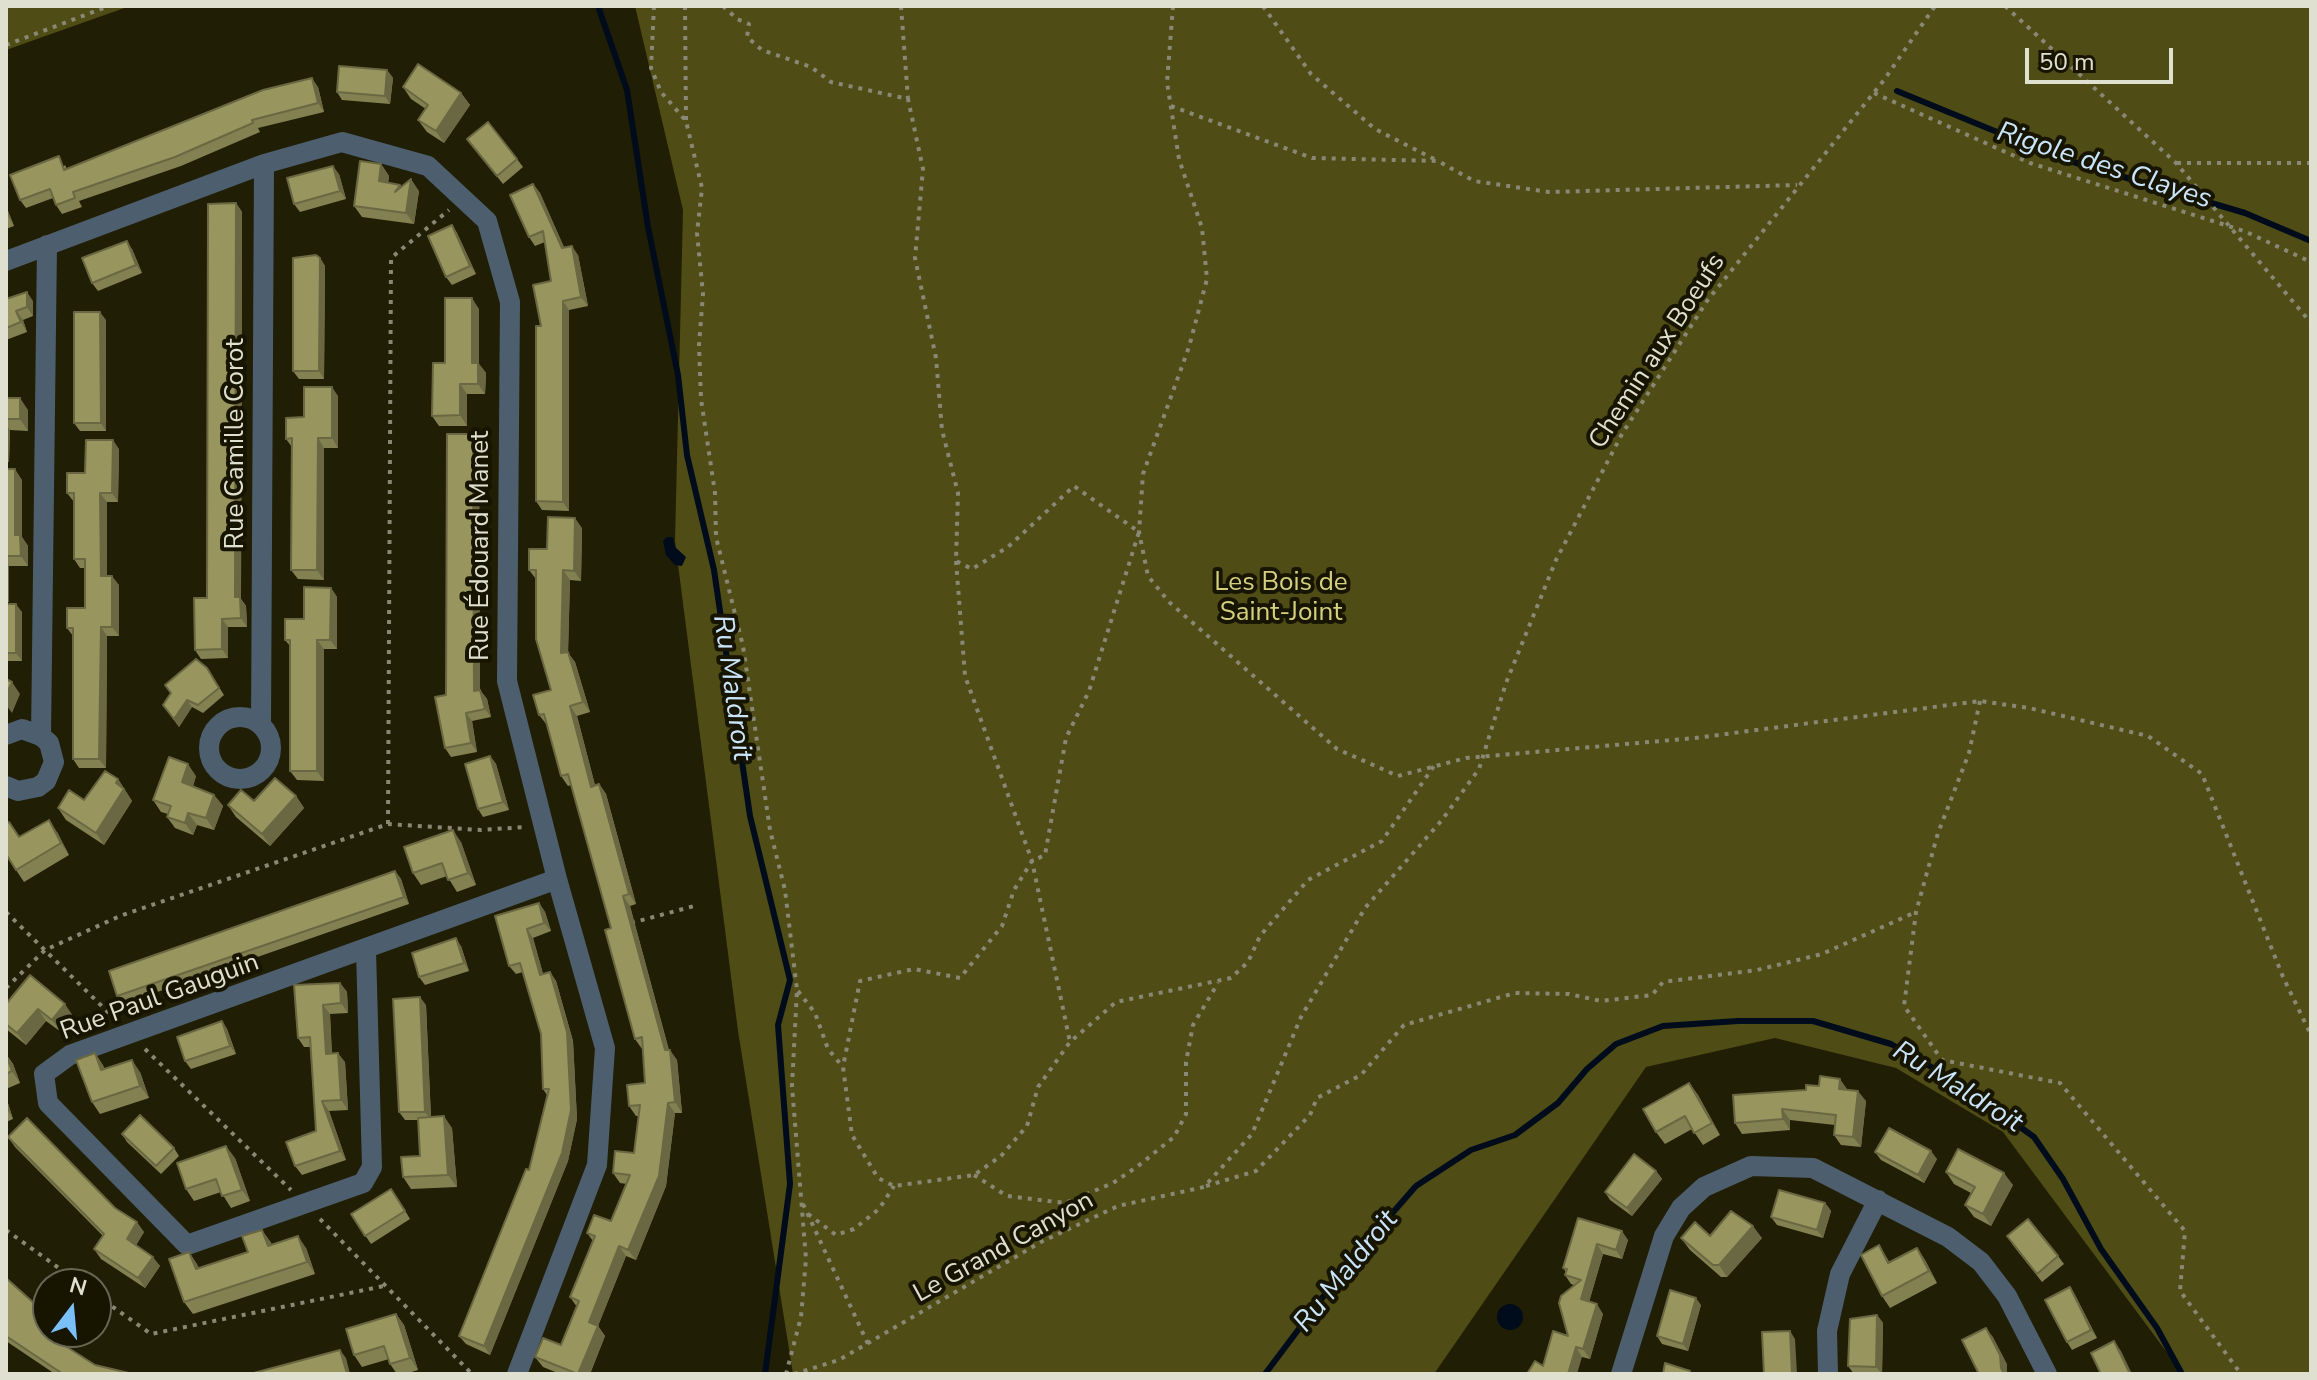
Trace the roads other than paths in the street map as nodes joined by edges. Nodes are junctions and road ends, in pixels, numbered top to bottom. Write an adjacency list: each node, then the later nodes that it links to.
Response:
1 (264, 164): 2 (street, Rue Édouard Manet); 4 (street, Rue Camille Corot); 8 (street, Rue Édouard Manet)
2 (47, 245): 3 (street, Rue Édouard Manet); 6 (street)
3 (6, 261)
4 (261, 724)
5 (6, 735): 6 (street)
6 (41, 736): 7 (street)
7 (6, 786)
8 (557, 879): 9 (street, Rue Paul Gauguin); 11 (street, Rue Édouard Manet)
9 (366, 950): 9 (street, Rue Paul Gauguin)
10 (1878, 1200): 12 (street); 13 (street); 14 (street)
11 (517, 1374)
12 (1621, 1374)
13 (1828, 1374)
14 (2047, 1374)

